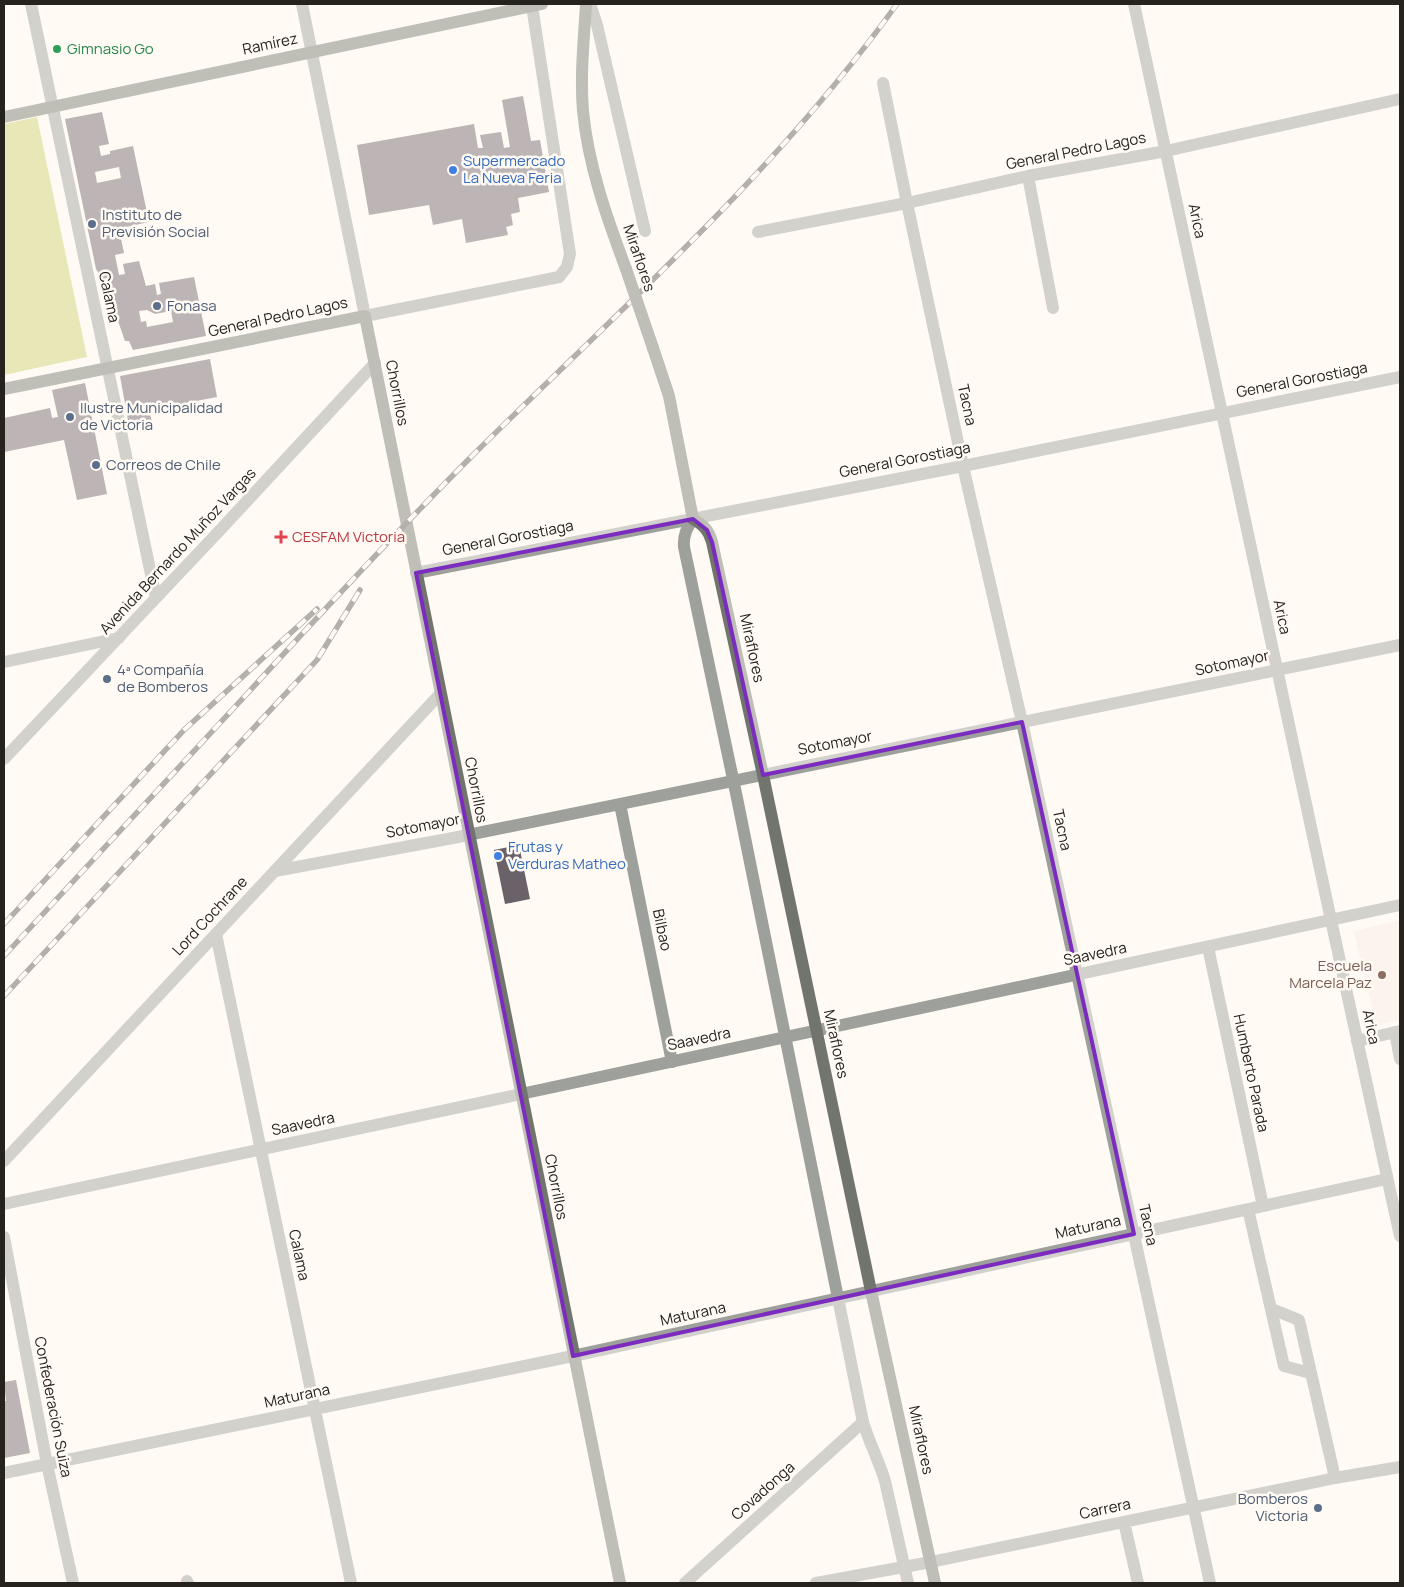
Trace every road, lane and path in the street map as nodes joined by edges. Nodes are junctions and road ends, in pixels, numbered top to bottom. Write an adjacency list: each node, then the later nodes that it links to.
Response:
1 (31, 4): 10 (street, Calama)
2 (302, 4): 7 (street, Chorrillos)
3 (586, 4): 25 (main road, Miraflores, bridge)
4 (590, 4): 15 (street, Miraflores)
5 (1134, 4): 12 (street, Arica)
6 (537, 5): 7 (main road, Ramírez); 18 (street, General Pedro Lagos)
7 (312, 52): 10 (main road, Ramírez); 18 (street, Chorrillos)
8 (883, 83): 14 (street, Tacna)
9 (1400, 99): 12 (street, General Pedro Lagos)
10 (53, 107): 11 (main road, Ramírez); 20 (street, Calama)
11 (4, 117)
12 (1166, 150): 13 (street, General Pedro Lagos); 23 (street, Arica)
13 (1028, 176): 14 (street, General Pedro Lagos); 17 (street)
14 (907, 203): 16 (street, General Pedro Lagos); 24 (street, Tacna)
15 (645, 231)
16 (758, 232)
17 (1053, 308)
18 (365, 316): 19 (main road, Chorrillos); 20 (main road, General Pedro Lagos)
19 (375, 363): 26 (main road, Chorrillos); 27 (street, Avenida Bernardo Muñoz Vargas)
20 (108, 368): 22 (main road, General Pedro Lagos); 27 (street, Calama)
21 (1400, 377): 23 (street, General Gorostiaga)
22 (4, 390)
23 (1222, 413): 24 (street, General Gorostiaga); 31 (street, Arica)
24 (963, 466): 25 (street, General Gorostiaga); 33 (street, Tacna)
25 (694, 519): 26 (street, General Gorostiaga); 35 (main road, Miraflores); 36 (street)
26 (416, 573): 32 (main road, Chorrillos)
27 (156, 598): 28 (street, Avenida Bernardo Muñoz Vargas)
28 (118, 638): 30 (street); 34 (street, Avenida Bernardo Muñoz Vargas)
29 (1400, 645): 31 (street, Sotomayor)
30 (4, 662)
31 (1277, 670): 33 (street, Sotomayor); 41 (street, Arica)
32 (440, 694): 38 (main road, Chorrillos); 39 (street, Lord Cochrane)
33 (1022, 722): 35 (street, Sotomayor); 44 (street, Tacna)
34 (4, 760)
35 (763, 775): 36 (street, Sotomayor); 45 (main road, Miraflores)
36 (734, 781): 37 (street, Sotomayor); 47 (street)
37 (620, 804): 38 (street, Sotomayor); 50 (street, Bilbao)
38 (468, 834): 39 (street, Sotomayor); 51 (main road, Chorrillos)
39 (275, 871): 42 (street, Lord Cochrane)
40 (1400, 905): 41 (street, Saavedra)
41 (1331, 920): 43 (street, Saavedra); 48 (street, Arica)
42 (216, 934): 52 (street, Calama); 53 (street, Lord Cochrane)
43 (1208, 946): 44 (street, Saavedra); 57 (street, Humberto Parada)
44 (1077, 975): 45 (street, Saavedra); 59 (street, Tacna)
45 (817, 1030): 47 (street, Saavedra); 62 (main road, Miraflores)
46 (1398, 1032): 48 (street); 49 (street, Arica)
47 (786, 1037): 50 (street, Saavedra); 63 (street)
48 (1357, 1042): 54 (street, Arica)
49 (1400, 1059)
50 (672, 1062): 51 (street, Saavedra)
51 (521, 1094): 52 (street, Saavedra); 65 (main road, Chorrillos)
52 (261, 1149): 56 (street, Saavedra); 67 (street, Calama)
53 (4, 1161)
54 (1387, 1179): 55 (street, Arica); 57 (street, Maturana)
55 (1396, 1195): 60 (street, Arica)
56 (4, 1204)
57 (1263, 1206): 58 (street, Maturana)
58 (1248, 1209): 59 (street, Maturana); 64 (street)
59 (1134, 1234): 62 (street, Maturana); 73 (street, Tacna)
60 (1400, 1236)
61 (4, 1237): 69 (street, Confederación Suiza)
62 (871, 1292): 63 (street, Maturana); 75 (main road, Miraflores)
63 (838, 1299): 65 (street, Maturana); 68 (street)
64 (1272, 1309): 66 (street); 66 (street)
65 (574, 1356): 67 (street, Maturana); 79 (main road, Chorrillos)
66 (1310, 1373): 72 (street)
67 (315, 1409): 69 (street, Maturana); 78 (street, Calama)
68 (863, 1422): 76 (street); 80 (street, Covadonga)
69 (47, 1464): 71 (street, Maturana); 77 (street, Confederación Suiza)
70 (1400, 1467): 72 (street, Carrera)
71 (4, 1473)
72 (1335, 1478): 73 (street, Carrera)
73 (1194, 1508): 74 (street, Carrera); 85 (street, Tacna)
74 (1124, 1522): 75 (street, Carrera); 84 (street)
75 (931, 1562): 76 (street, Carrera); 83 (main road, Miraflores)
76 (904, 1567): 81 (street, Carrera); 82 (street)
77 (73, 1583)
78 (351, 1583)
79 (620, 1583)
80 (685, 1583)
81 (816, 1583)
82 (908, 1583)
83 (935, 1583)
84 (1138, 1583)
85 (1210, 1583)

